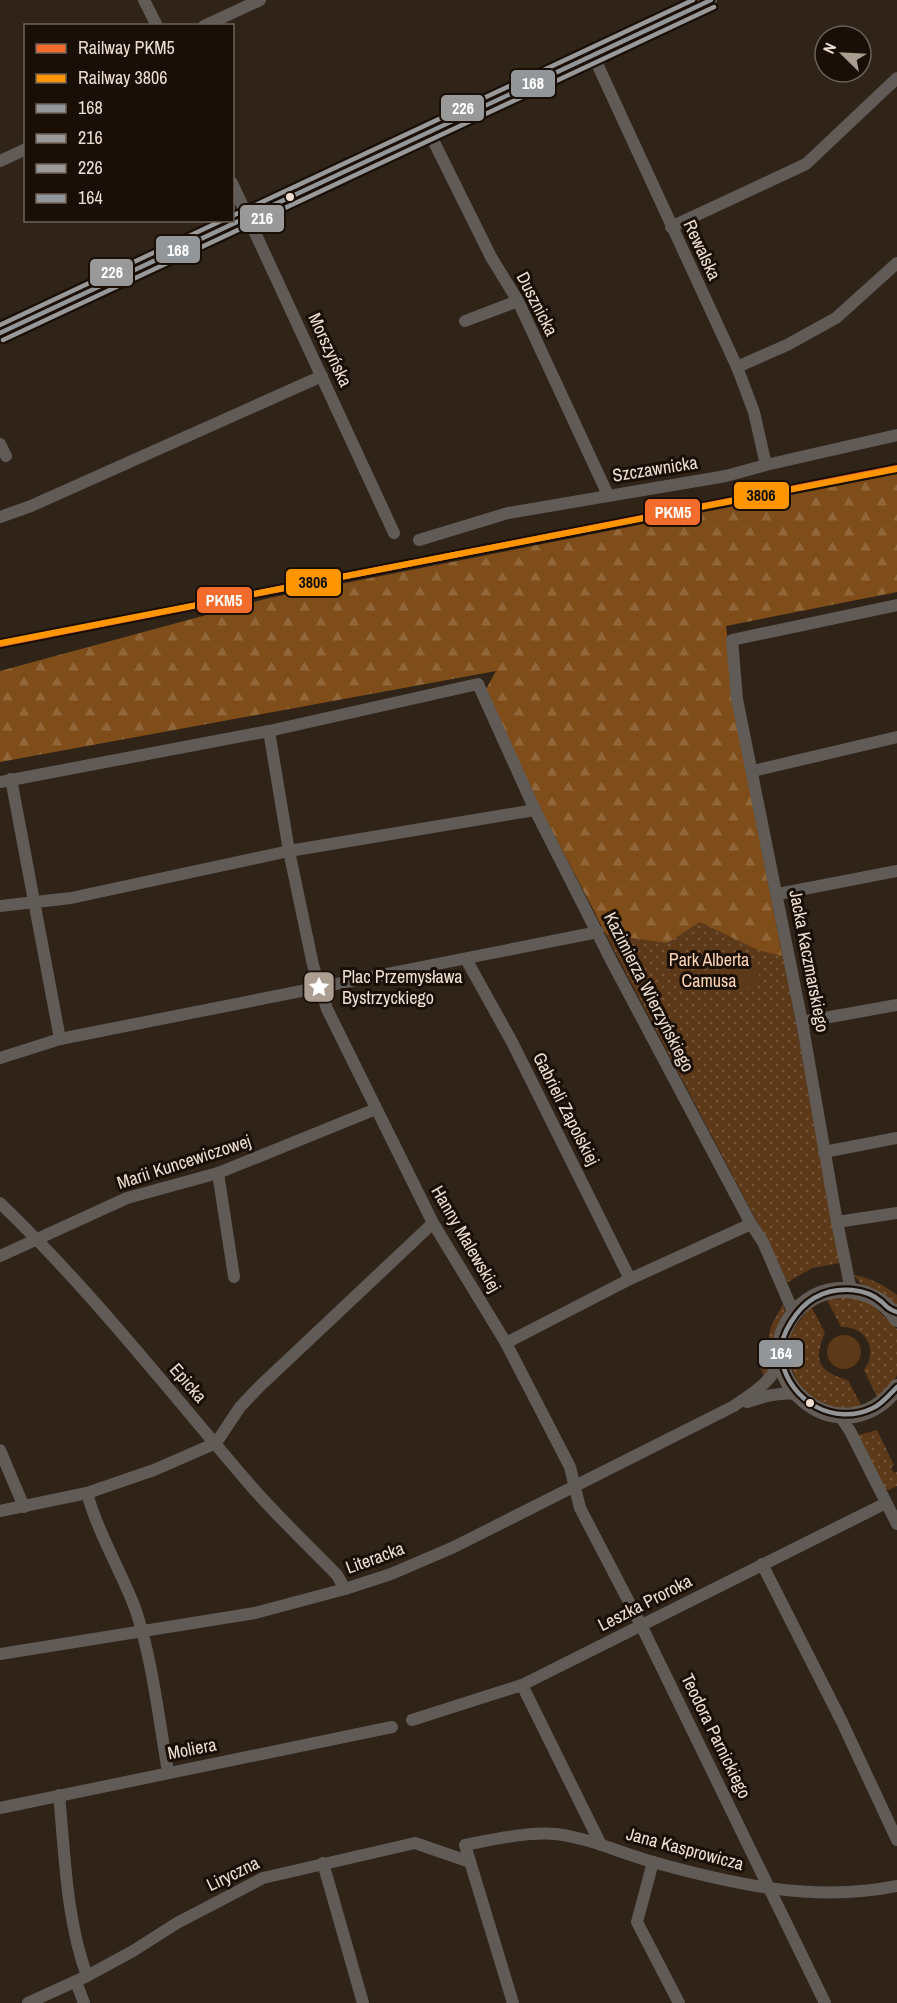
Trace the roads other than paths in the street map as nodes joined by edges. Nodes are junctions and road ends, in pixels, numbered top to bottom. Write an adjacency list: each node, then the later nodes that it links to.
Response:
1 (144, 0): 4 (street)
2 (260, 0): 5 (street)
3 (711, 0): 6 (street)
4 (156, 24)
5 (208, 24)
6 (593, 55): 8 (street); 13 (street, Rewalska)
7 (897, 78): 13 (street)
8 (429, 132): 12 (street); 15 (street, Dusznicka)
9 (24, 150): 10 (street)
10 (0, 161)
11 (234, 187): 12 (street, Morszyńska)
12 (249, 217): 17 (street); 19 (street, Morszyńska)
13 (671, 227): 18 (street, Rewalska)
14 (897, 263): 18 (street)
15 (518, 301): 16 (street); 24 (street, Dusznicka)
16 (465, 321)
17 (0, 333)
18 (737, 367): 23 (street, Rewalska)
19 (322, 376): 25 (street); 26 (street, Morszyńska)
20 (897, 435): 23 (street, Szczawnicka)
21 (0, 444): 22 (street)
22 (6, 456)
23 (766, 465): 24 (street, Szczawnicka)
24 (608, 495): 27 (street, Szczawnicka)
25 (0, 517)
26 (394, 533)
27 (419, 540)
28 (897, 605): 31 (street, Jacka Kaczmarskiego)
29 (269, 731): 32 (street); 33 (street, Kazimierza Wierzyńskiego); 34 (street, Hanny Malewskiej)
30 (897, 737): 31 (street)
31 (753, 771): 36 (street, Jacka Kaczmarskiego)
32 (5, 780): 37 (street)
33 (536, 810): 34 (street); 39 (street, Kazimierza Wierzyńskiego)
34 (289, 851): 37 (street); 41 (street, Hanny Malewskiej)
35 (897, 872): 36 (street)
36 (778, 894): 43 (street, Jacka Kaczmarskiego)
37 (35, 901): 38 (street); 44 (street)
38 (0, 906)
39 (598, 932): 40 (street); 54 (street, Kazimierza Wierzyńskiego)
40 (466, 959): 41 (street); 58 (street, Gabrieli Zapolskiej)
41 (319, 988): 44 (street); 46 (street, Hanny Malewskiej)
42 (897, 1005): 43 (street)
43 (802, 1022): 48 (street, Jacka Kaczmarskiego)
44 (60, 1039): 45 (street)
45 (0, 1058)
46 (376, 1109): 49 (street, Marii Kuncewiczowej); 52 (street, Hanny Malewskiej)
47 (897, 1138): 48 (street)
48 (824, 1152): 53 (street, Jacka Kaczmarskiego)
49 (218, 1173): 55 (street, Marii Kuncewiczowej); 57 (street)
50 (0, 1203): 55 (street, Epicka)
51 (897, 1213): 53 (street)
52 (433, 1222): 62 (street, Hanny Malewskiej); 68 (street)
53 (837, 1222): 59 (street, Jacka Kaczmarskiego)
54 (751, 1224): 58 (street); 60 (street, Kazimierza Wierzyńskiego)
55 (38, 1239): 56 (street, Marii Kuncewiczowej); 68 (street, Epicka)
56 (0, 1256)
57 (234, 1277)
58 (630, 1279): 62 (street)
59 (851, 1290): 60 (street); 61 (street)
60 (794, 1314): 63 (street)
61 (895, 1314)
62 (506, 1343): 70 (street, Hanny Malewskiej)
63 (781, 1359): 65 (street); 66 (street, Literacka)
64 (897, 1387): 67 (street)
65 (796, 1394): 66 (street, Literacka); 67 (street)
66 (734, 1406): 70 (street, Literacka)
67 (840, 1416): 72 (street)
68 (216, 1443): 71 (street); 77 (street, Epicka)
69 (0, 1450): 73 (street)
70 (576, 1485): 77 (street, Literacka); 78 (street, Teodora Parnickiego)
71 (87, 1493): 73 (street); 79 (street)
72 (886, 1503): 75 (street); 76 (street, Leszka Proroka)
73 (24, 1507): 74 (street)
74 (0, 1511)
75 (897, 1524)
76 (762, 1564): 78 (street, Leszka Proroka); 87 (street)
77 (345, 1589): 79 (street, Literacka)
78 (641, 1625): 81 (street, Leszka Proroka); 93 (street, Teodora Parnickiego)
79 (142, 1632): 80 (street, Literacka); 84 (street)
80 (0, 1654)
81 (522, 1685): 82 (street, Leszka Proroka); 88 (street)
82 (412, 1720)
83 (392, 1727): 84 (street, Moliera)
84 (168, 1772): 85 (street, Moliera)
85 (59, 1795): 86 (street, Moliera); 94 (street)
86 (0, 1808)
87 (897, 1840)
88 (601, 1845): 89 (street, Jana Kasprowicza); 90 (street, Jana Kasprowicza)
89 (470, 1862): 91 (street, Liryczna); 98 (street)
90 (653, 1862): 93 (street, Jana Kasprowicza); 99 (street)
91 (323, 1863): 94 (street, Liryczna); 95 (street)
92 (897, 1886): 93 (street, Jana Kasprowicza)
93 (770, 1889): 100 (street, Teodora Parnickiego)
94 (81, 1979): 96 (street, Liryczna); 97 (street)
95 (361, 2002)
96 (28, 2003)
97 (84, 2003)
98 (513, 2003)
99 (679, 2003)
100 (825, 2003)

